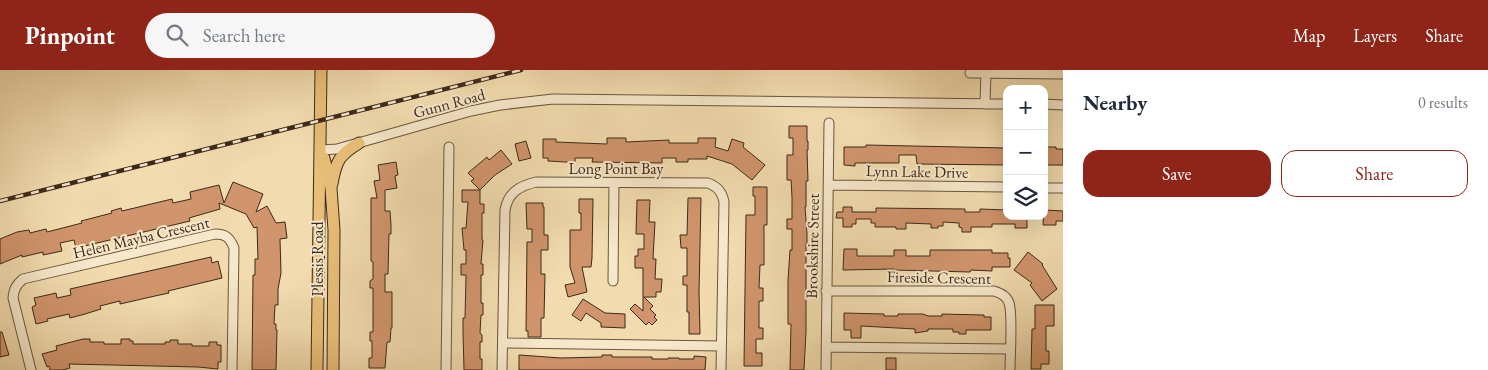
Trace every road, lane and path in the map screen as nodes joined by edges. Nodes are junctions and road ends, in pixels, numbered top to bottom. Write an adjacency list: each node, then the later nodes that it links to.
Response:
1 (321, 70): 12 (main road, Plessis Road)
2 (986, 71): 3 (street); 4 (street); 5 (street)
3 (970, 73)
4 (1063, 74)
5 (985, 104): 6 (street, Gunn Road); 10 (street, Gunn Road)
6 (1003, 104)
7 (1048, 104): 8 (street)
8 (1063, 105)
9 (829, 124): 14 (street, Brookshire Street)
10 (359, 143): 12 (street, Gunn Road); 16 (main road)
11 (449, 147): 29 (street)
12 (321, 150): 16 (main road, Plessis Road); 27 (main road, Plessis Road)
13 (614, 183): 19 (street); 21 (street, Long Point Bay); 22 (street, Long Point Bay)
14 (828, 185): 15 (street, Lynn Lake Drive); 20 (street, Brookshire Street)
15 (1003, 187)
16 (331, 188): 28 (main road, Plessis Road)
17 (1048, 188): 18 (street)
18 (1063, 188)
19 (613, 282)
20 (826, 291): 23 (street, Brookshire Street); 24 (street, Fireside Crescent)
21 (503, 343): 22 (street); 30 (street, Long Point Bay)
22 (721, 346): 31 (street, Long Point Bay)
23 (826, 348): 24 (street); 32 (street, Brookshire Street)
24 (1010, 348): 33 (street, Fireside Crescent)
25 (31, 370): 26 (street, Helen Mayba Crescent)
26 (232, 370)
27 (317, 370)
28 (332, 370)
29 (446, 370)
30 (502, 370)
31 (721, 370)
32 (826, 370)
33 (1010, 370)

